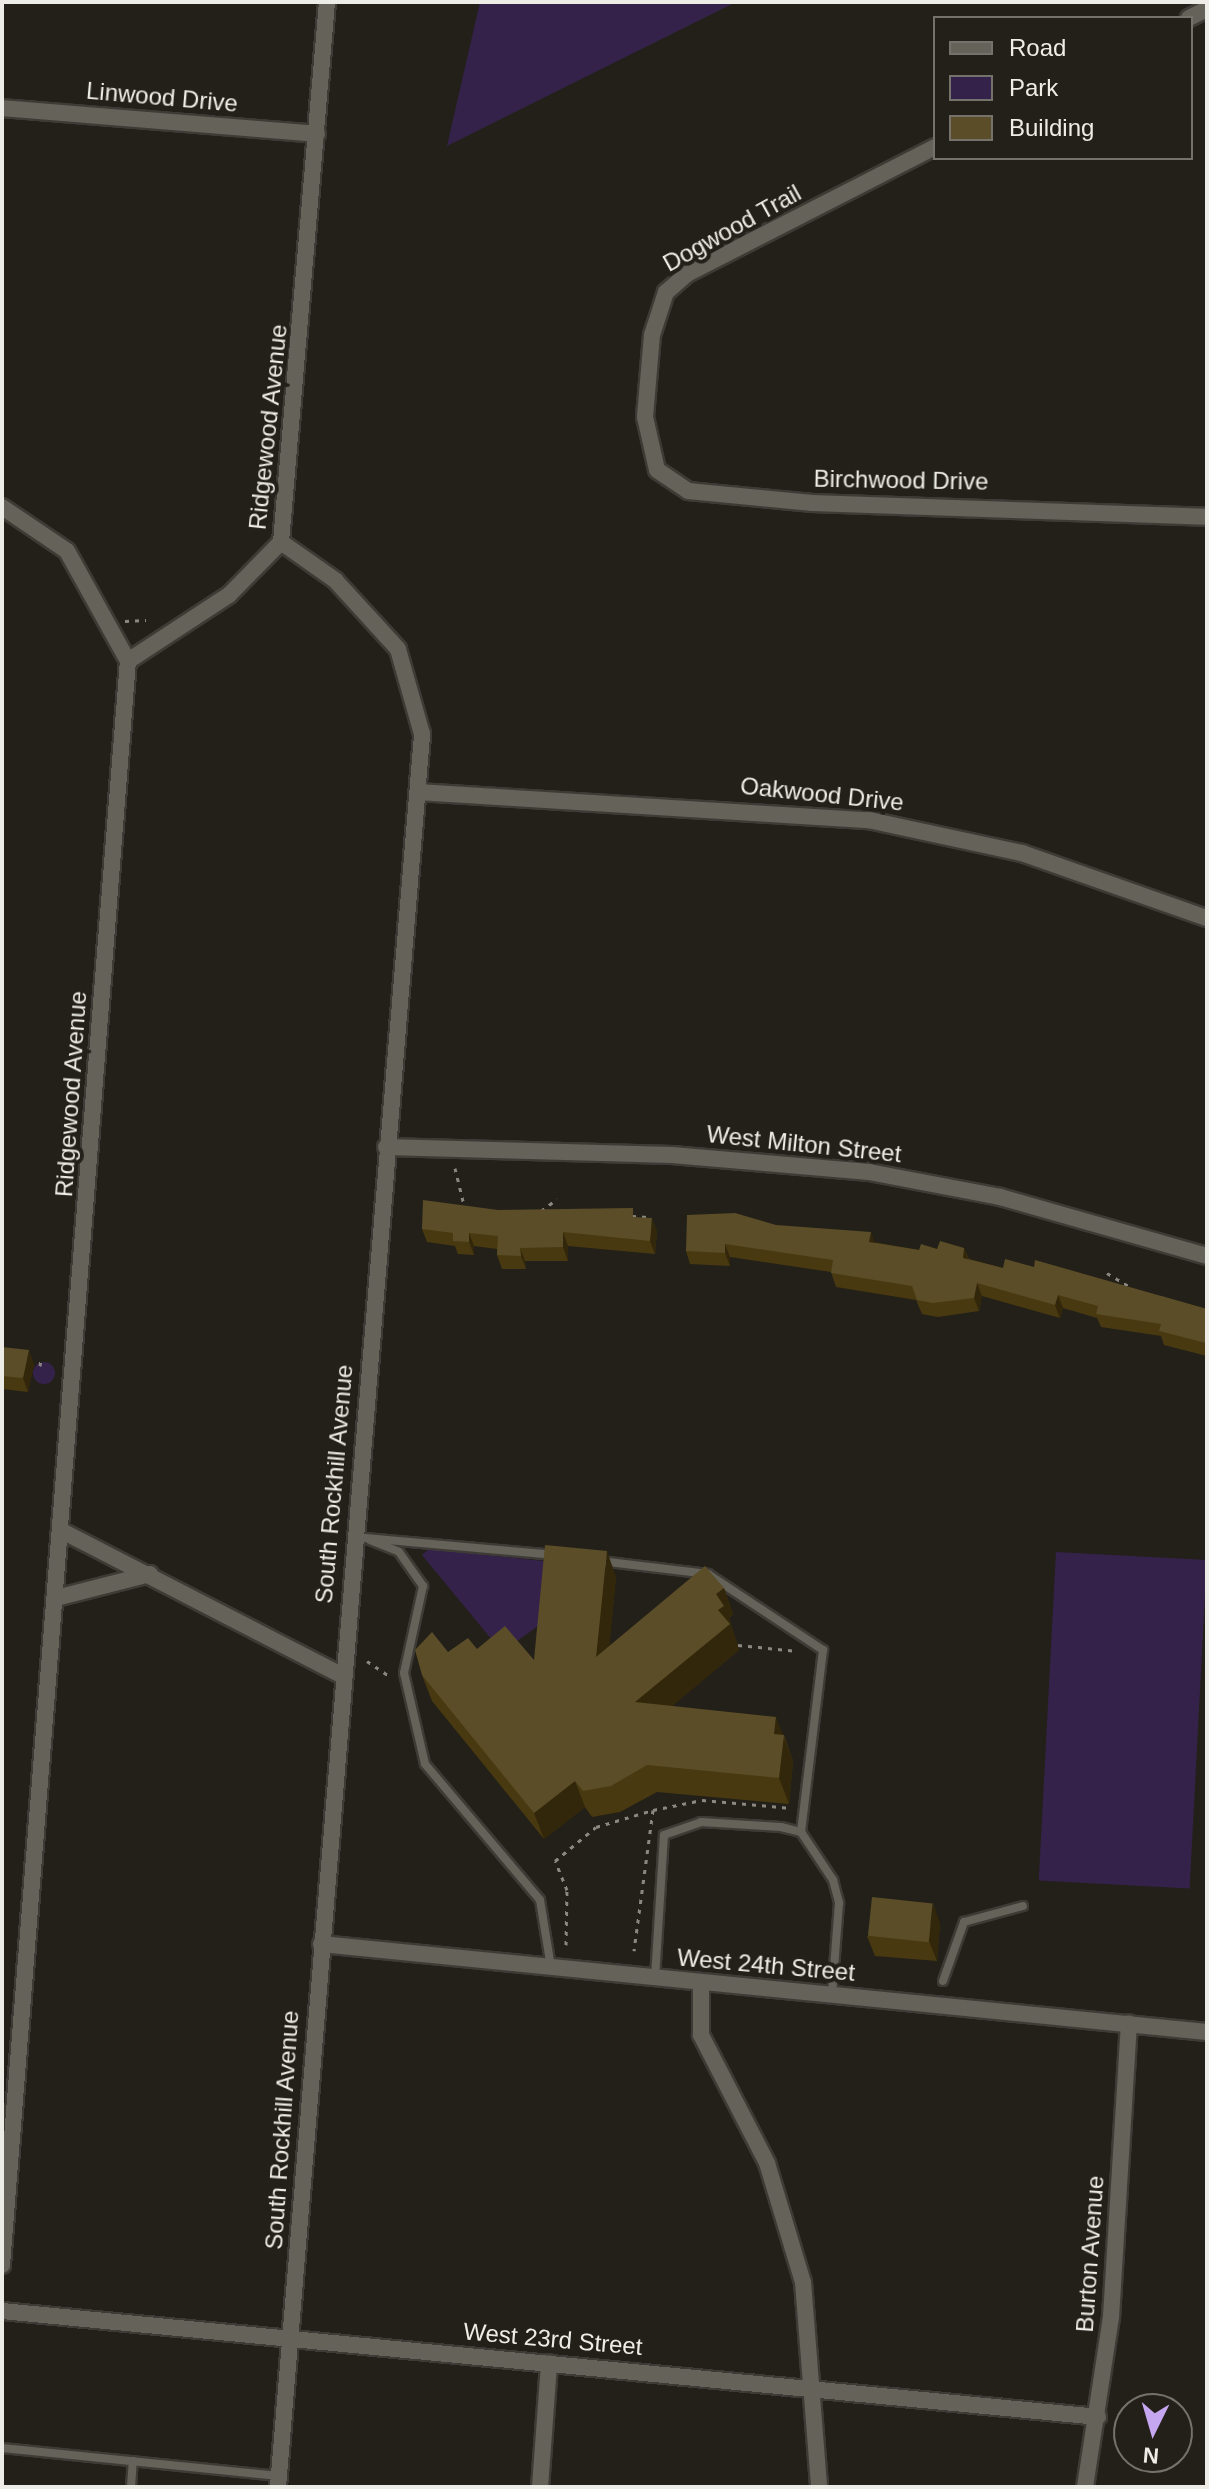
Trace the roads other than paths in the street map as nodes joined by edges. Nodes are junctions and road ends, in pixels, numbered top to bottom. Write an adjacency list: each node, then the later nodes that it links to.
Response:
1 (327, 2): 3 (street, Ridgewood Avenue)
2 (2, 108): 3 (street, Linwood Drive)
3 (317, 134): 8 (street, Ridgewood Avenue)
4 (933, 148): 5 (street, Dogwood Trail)
5 (645, 417): 7 (street, Birchwood Drive)
6 (2, 507): 9 (street)
7 (1207, 517)
8 (281, 542): 9 (street, Ridgewood Avenue); 10 (street, South Rockhill Avenue)
9 (128, 661): 14 (street, Ridgewood Avenue)
10 (418, 792): 11 (street, Oakwood Drive); 12 (street, South Rockhill Avenue)
11 (1207, 918)
12 (386, 1147): 13 (street, West Milton Street); 15 (street, South Rockhill Avenue)
13 (1207, 1256)
14 (62, 1531): 18 (street); 19 (street, Ridgewood Avenue)
15 (353, 1537): 16 (lane); 20 (street, South Rockhill Avenue); 24 (lane)
16 (569, 1557)
17 (585, 1559): 21 (lane)
18 (150, 1574): 19 (street); 20 (street)
19 (56, 1598): 31 (street, Ridgewood Avenue)
20 (343, 1676): 23 (street, South Rockhill Avenue)
21 (801, 1832): 25 (lane); 28 (lane)
22 (1023, 1906): 26 (lane)
23 (321, 1944): 24 (street, West 24th Street); 33 (street, South Rockhill Avenue)
24 (551, 1967): 25 (street, West 24th Street)
25 (655, 1978): 27 (street, West 24th Street)
26 (943, 1981)
27 (701, 1982): 28 (street, West 24th Street); 35 (street)
28 (832, 1995): 29 (street, West 24th Street)
29 (1129, 2024): 30 (street, West 24th Street); 36 (street, Burton Avenue)
30 (1207, 2032)
31 (2, 2265)
32 (2, 2311): 33 (street, West 23rd Street)
33 (290, 2338): 34 (street, West 23rd Street); 39 (street, South Rockhill Avenue)
34 (549, 2363): 35 (street, West 23rd Street); 41 (street)
35 (816, 2389): 36 (street, West 23rd Street); 42 (street)
36 (1098, 2417): 43 (street, Burton Avenue)
37 (2, 2448): 38 (lane)
38 (133, 2461): 39 (lane); 40 (lane)
39 (278, 2481)
40 (131, 2487)
41 (540, 2487)
42 (819, 2487)
43 (1085, 2487)

